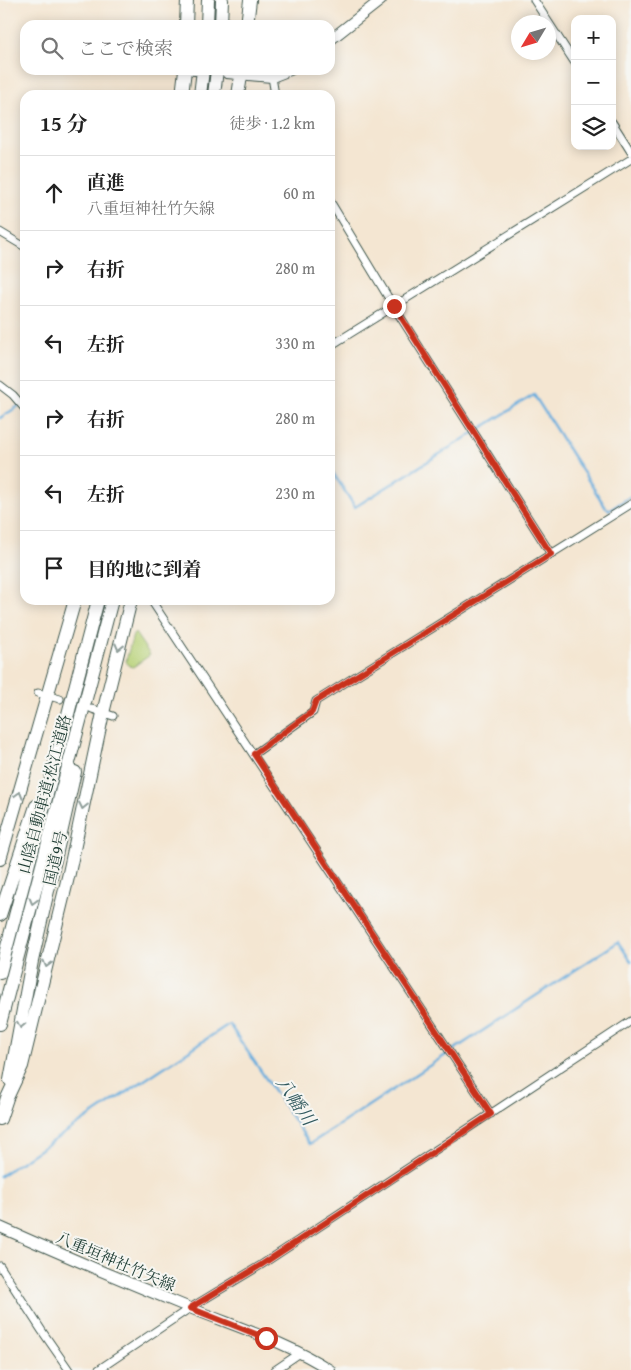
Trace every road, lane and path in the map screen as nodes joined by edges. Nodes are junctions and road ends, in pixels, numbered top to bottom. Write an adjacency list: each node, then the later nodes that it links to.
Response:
1 (187, 0): 7 (highway)
2 (208, 0): 8 (highway)
3 (222, 0): 9 (highway)
4 (250, 0): 10 (highway)
5 (381, 0): 11 (main road)
6 (534, 0): 12 (street)
7 (186, 20)
8 (207, 20)
9 (221, 20)
10 (248, 20)
11 (335, 36)
12 (573, 60)
13 (184, 75): 20 (highway)
14 (202, 75): 21 (highway)
15 (221, 75): 22 (highway)
16 (241, 75): 23 (highway)
17 (260, 75): 19 (main road)
18 (277, 75): 19 (main road)
19 (272, 77): 24 (street)
20 (183, 90)
21 (201, 90)
22 (216, 90)
23 (239, 90)
24 (274, 90)
25 (616, 128): 26 (street)
26 (631, 152)
27 (631, 159): 31 (street)
28 (335, 209): 31 (street)
29 (0, 232): 30 (street)
30 (20, 244)
31 (394, 306): 32 (street); 36 (street)
32 (335, 343)
33 (0, 386): 34 (street)
34 (20, 404)
35 (631, 504): 36 (street)
36 (551, 554): 44 (street)
37 (74, 605): 45 (highway, one-way to 37)
38 (97, 605): 42 (highway, 山陰自動車道;松江道路)
39 (111, 605): 43 (highway, 山陰自動車道;松江道路)
40 (130, 605): 50 (highway, 国道9号, one-way to 50)
41 (154, 605): 44 (street)
42 (93, 618): 46 (highway); 47 (highway, 山陰自動車道;松江道路)
43 (90, 685): 49 (highway, 山陰自動車道;松江道路, one-way to 49); 50 (highway, one-way to 50)
44 (254, 754): 51 (street)
45 (0, 859)
46 (0, 915)
47 (0, 973)
48 (631, 1021): 51 (street)
49 (0, 1024)
50 (7, 1098): 52 (highway, 国道9号)
51 (491, 1114): 55 (street)
52 (0, 1119)
53 (0, 1227): 55 (main road, 八重垣神社竹矢線)
54 (0, 1266): 57 (street)
55 (190, 1308): 56 (main road, 八重垣神社竹矢線); 58 (street)
56 (300, 1353): 59 (street); 60 (main road, 八重垣神社竹矢線)
57 (69, 1370)
58 (98, 1370)
59 (275, 1370)
60 (330, 1370)

